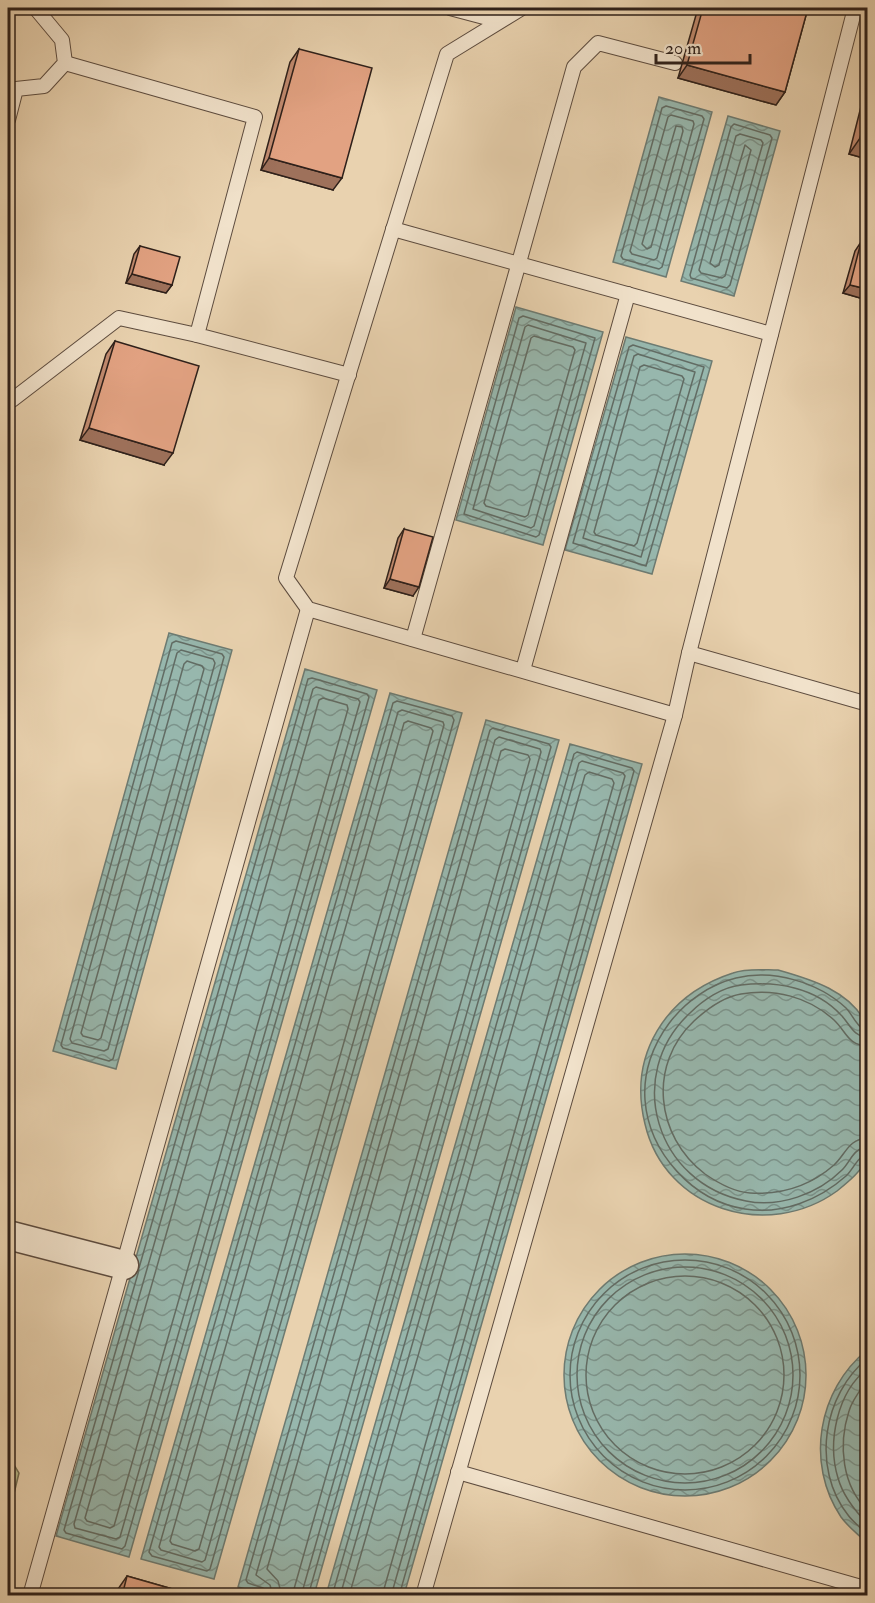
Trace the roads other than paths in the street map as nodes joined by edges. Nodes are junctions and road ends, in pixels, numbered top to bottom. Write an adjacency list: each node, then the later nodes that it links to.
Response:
1 (38, 8): 6 (lane)
2 (450, 8): 5 (lane)
3 (522, 8): 5 (lane)
4 (855, 8): 12 (lane)
5 (499, 21): 9 (lane)
6 (65, 63): 8 (lane); 13 (lane)
7 (675, 63): 10 (lane)
8 (8, 120)
9 (393, 229): 10 (lane); 14 (lane)
10 (518, 264): 11 (lane); 17 (lane)
11 (628, 294): 12 (lane); 19 (lane)
12 (771, 334): 18 (lane)
13 (197, 335): 14 (lane); 15 (lane)
14 (349, 375): 16 (lane)
15 (8, 399)
16 (308, 609): 17 (lane); 23 (lane)
17 (413, 639): 19 (lane)
18 (689, 653): 20 (lane); 21 (lane)
19 (523, 670): 21 (lane)
20 (867, 704)
21 (675, 715): 24 (lane)
22 (8, 1235): 23 (street)
23 (124, 1265): 26 (lane)
24 (458, 1472): 25 (lane); 27 (lane)
25 (867, 1589)
26 (30, 1596)
27 (423, 1596)

